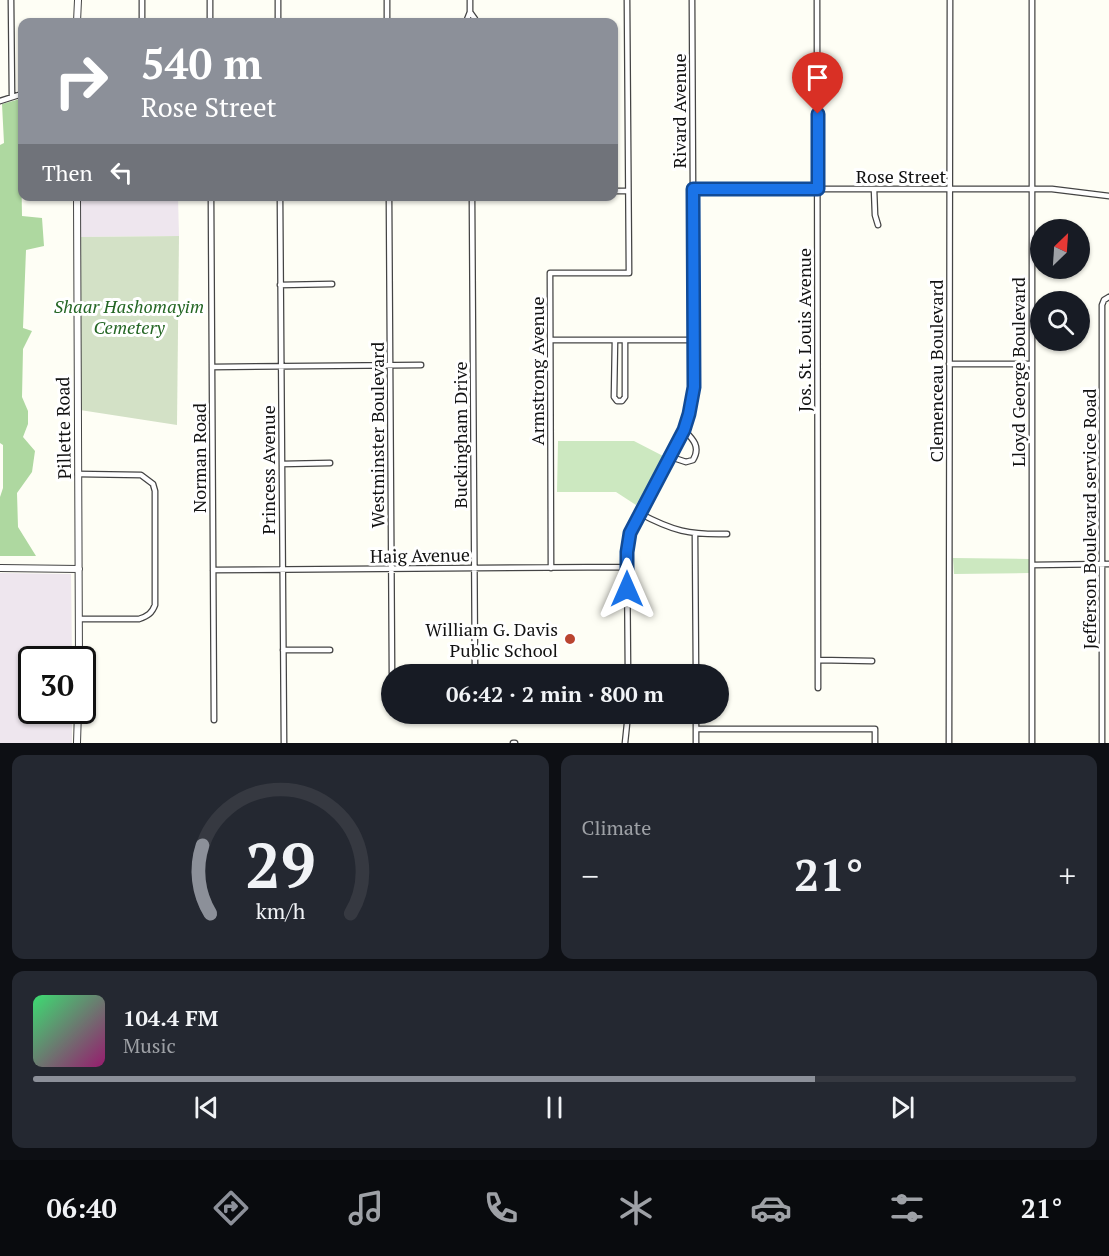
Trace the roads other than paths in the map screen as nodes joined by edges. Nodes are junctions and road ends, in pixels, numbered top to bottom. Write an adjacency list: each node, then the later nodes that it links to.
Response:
1 (11, 0): 22 (street)
2 (78, 0): 14 (street)
3 (142, 0): 15 (street)
4 (210, 0): 16 (street)
5 (278, 0): 17 (street)
6 (387, 0): 18 (street)
7 (470, 0): 13 (street)
8 (627, 0): 30 (street, Armstrong Avenue)
9 (692, 0): 24 (street, Rivard Avenue)
10 (817, 0): 25 (street, Jos. St. Louis Avenue)
11 (950, 0): 27 (street, Clemenceau Boulevard)
12 (1032, 0): 28 (street, Lloyd George Boulevard)
13 (470, 12): 19 (street); 20 (street)
14 (77, 18)
15 (142, 18)
16 (210, 18)
17 (278, 18)
18 (387, 18)
19 (468, 18)
20 (473, 18)
21 (18, 95): 22 (street)
22 (12, 97): 23 (street)
23 (0, 101)
24 (693, 189): 25 (street, Rose Street); 44 (street, Rivard Avenue)
25 (818, 189): 26 (street, Rose Street); 76 (street, Jos. St. Louis Avenue)
26 (874, 189): 27 (street, Rose Street); 37 (street)
27 (950, 189): 28 (street, Rose Street); 47 (street, Clemenceau Boulevard)
28 (1031, 189): 31 (street, Rose Street); 48 (street, Lloyd George Boulevard)
29 (618, 191): 30 (street)
30 (628, 191): 41 (street, Armstrong Avenue)
31 (1109, 196)
32 (77, 201): 57 (street, Pillette Road)
33 (211, 201): 52 (street, Norman Road)
34 (280, 201): 39 (street, Princess Avenue)
35 (388, 201): 51 (street, Westminster Boulevard)
36 (472, 201): 67 (street, Buckingham Drive)
37 (878, 225)
38 (332, 284): 39 (street)
39 (280, 285): 50 (street, Princess Avenue)
40 (1109, 297): 45 (street, Jefferson Boulevard service Road)
41 (551, 340): 42 (street); 68 (street, Armstrong Avenue)
42 (615, 340): 43 (street); 43 (street)
43 (625, 340): 44 (street)
44 (694, 340): 53 (street, Rivard Avenue)
45 (1102, 361): 46 (street); 61 (street, Jefferson Boulevard service Road)
46 (1109, 361)
47 (949, 364): 48 (street); 93 (street, Clemenceau Boulevard)
48 (1031, 364): 63 (street, Lloyd George Boulevard)
49 (421, 365): 51 (street)
50 (281, 366): 51 (street); 52 (street); 56 (street, Princess Avenue)
51 (390, 366): 66 (street, Westminster Boulevard)
52 (212, 367): 71 (street, Norman Road)
53 (684, 430): 54 (street, Rivard Avenue); 54 (street)
54 (671, 457): 58 (street, Rivard Avenue)
55 (330, 463): 56 (street)
56 (282, 464): 70 (street, Princess Avenue)
57 (78, 474): 69 (street, Pillette Road); 72 (street)
58 (639, 513): 60 (street); 64 (street, Rivard Avenue)
59 (727, 534): 60 (street)
60 (695, 535): 81 (street)
61 (1102, 564): 62 (street); 63 (street); 95 (street, Jefferson Boulevard service Road)
62 (1109, 564)
63 (1032, 565): 94 (street, Lloyd George Boulevard)
64 (627, 567): 68 (street, Haig Avenue); 80 (street, Rivard Avenue)
65 (0, 568): 69 (street)
66 (391, 568): 67 (street, Haig Avenue); 70 (street, Haig Avenue); 78 (street, Westminster Boulevard)
67 (474, 568): 68 (street, Haig Avenue); 79 (street, Buckingham Drive)
68 (551, 568)
69 (79, 569): 72 (street, Pillette Road)
70 (283, 569): 71 (street, Haig Avenue); 74 (street, Princess Avenue)
71 (213, 570): 83 (street, Norman Road)
72 (79, 619): 73 (street, Pillette Road)
73 (79, 646)
74 (283, 650): 75 (street); 89 (street, Princess Avenue)
75 (330, 650)
76 (818, 660): 77 (street); 82 (street, Jos. St. Louis Avenue)
77 (872, 661)
78 (392, 664)
79 (475, 664)
80 (628, 664)
81 (696, 664)
82 (818, 688)
83 (214, 720)
84 (78, 724): 88 (street)
85 (627, 724): 90 (street)
86 (696, 724): 87 (street)
87 (696, 729): 91 (street); 92 (street)
88 (77, 743)
89 (284, 743)
90 (625, 743)
91 (696, 743)
92 (875, 743)
93 (949, 743)
94 (1032, 743)
95 (1102, 743)

